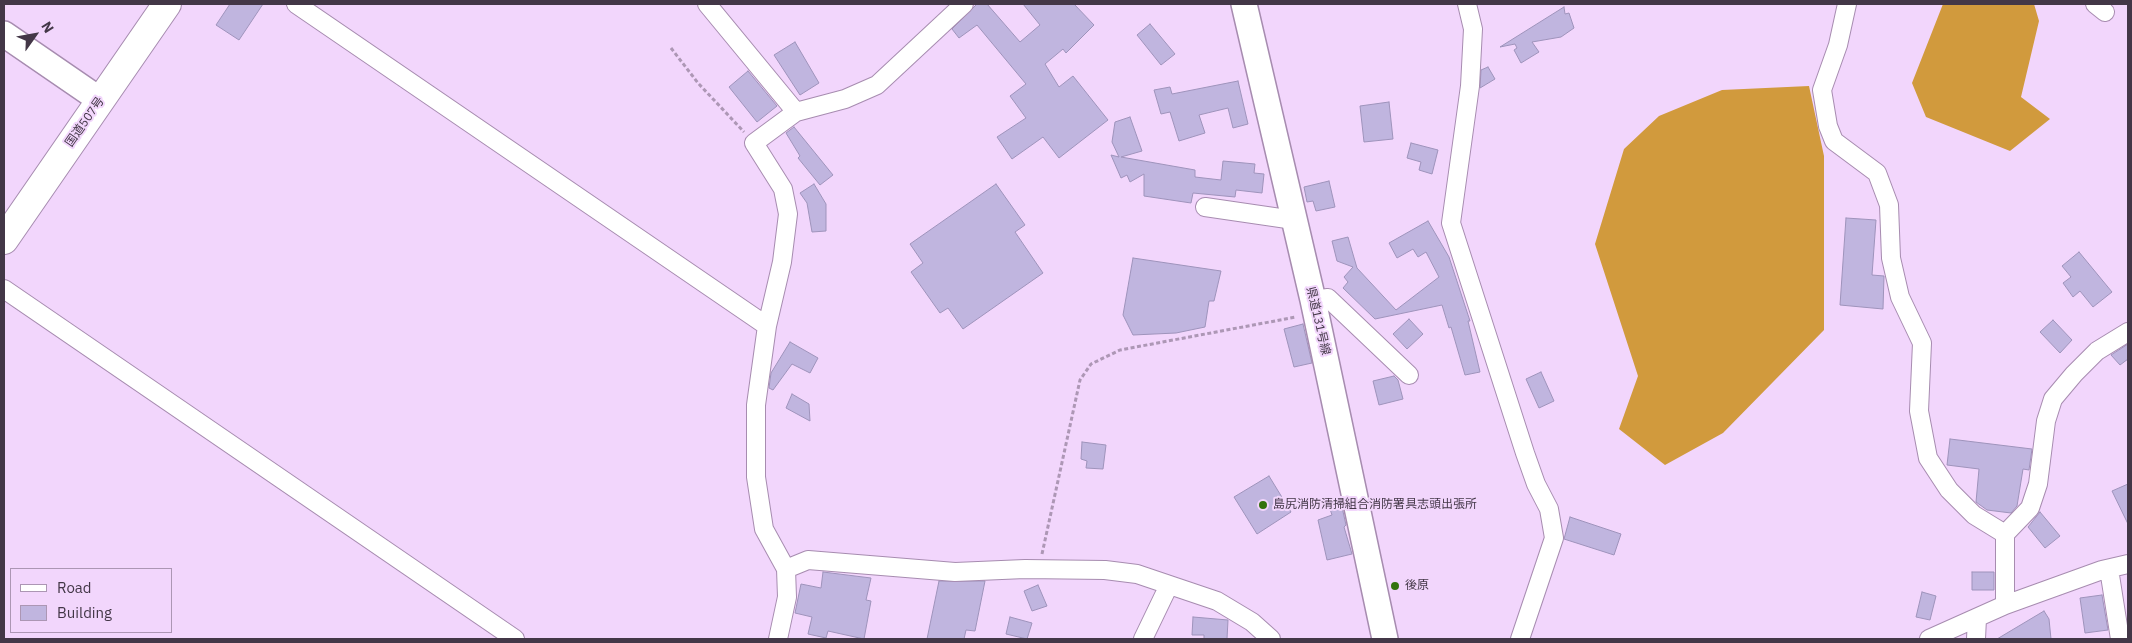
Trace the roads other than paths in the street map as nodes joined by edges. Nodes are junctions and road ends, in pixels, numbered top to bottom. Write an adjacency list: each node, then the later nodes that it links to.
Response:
1 (167, 4): 9 (highway, 国道507号)
2 (296, 4): 16 (street)
3 (708, 4): 10 (street)
4 (964, 4): 10 (street)
5 (1244, 4): 12 (main road, 県道131号線)
6 (1467, 4): 31 (street)
7 (1847, 4): 19 (street)
8 (4, 34): 9 (main road)
9 (100, 100): 13 (highway, 国道507号)
10 (796, 112): 16 (street)
11 (1205, 207): 12 (street)
12 (1294, 220): 15 (main road, 県道131号線)
13 (4, 240)
14 (4, 289): 26 (street)
15 (1314, 306): 18 (street); 30 (main road, 県道131号線)
16 (767, 326): 21 (street)
17 (2128, 332): 19 (street)
18 (1408, 375)
19 (2005, 534): 24 (street)
20 (2128, 564): 22 (street)
21 (786, 569): 23 (street); 27 (street)
22 (2109, 569): 24 (street); 34 (street)
23 (1169, 585): 28 (street); 29 (street)
24 (2006, 605): 25 (street)
25 (1977, 618): 32 (street); 33 (street)
26 (515, 639)
27 (778, 639)
28 (1143, 639)
29 (1271, 639)
30 (1386, 639)
31 (1520, 639)
32 (1929, 639)
33 (1976, 639)
34 (2120, 639)

